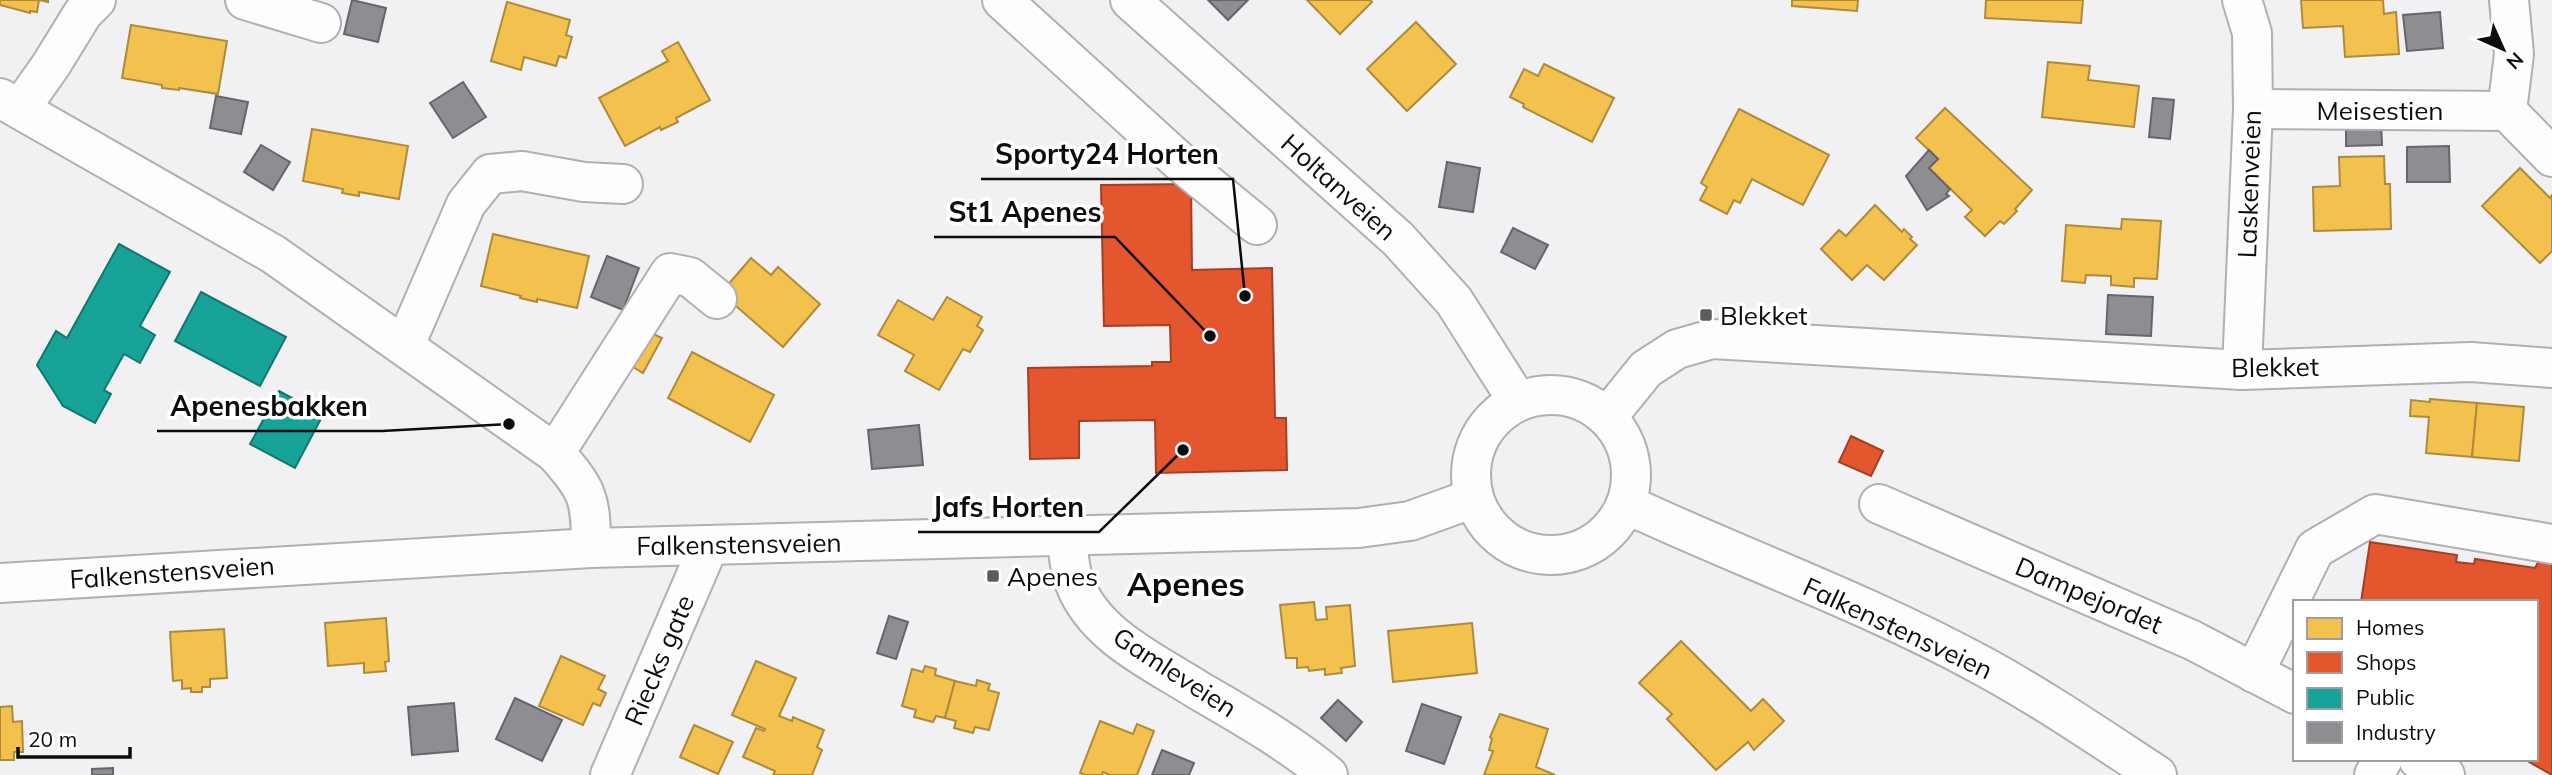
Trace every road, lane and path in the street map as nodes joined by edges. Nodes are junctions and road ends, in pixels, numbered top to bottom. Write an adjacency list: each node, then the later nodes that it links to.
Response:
1 (96, 0): 8 (main road)
2 (245, 0): 7 (main road)
3 (1002, 0): 13 (main road)
4 (1130, 0): 18 (main road, Holtanveien)
5 (2242, 0): 9 (main road, Laskenveien)
6 (2509, 0): 10 (main road)
7 (321, 23)
8 (10, 103): 15 (main road)
9 (2253, 109): 10 (main road, Meisestien); 17 (main road, Laskenveien)
10 (2507, 111): 11 (main road)
11 (2552, 157)
12 (623, 184): 15 (main road)
13 (1257, 225)
14 (717, 299): 20 (main road)
15 (405, 345): 20 (main road)
16 (2552, 368): 17 (main road, Blekket)
17 (2242, 370): 19 (main road, Blekket)
18 (1517, 400): 19 (main road); 21 (main road)
19 (1608, 416): 22 (main road)
20 (555, 453): 27 (main road)
21 (1474, 498): 22 (main road); 24 (main road, Falkenstensveien)
22 (1626, 504): 34 (main road, Falkenstensveien)
23 (1879, 504): 29 (main road, Dampejordet)
24 (1066, 537): 26 (main road, Falkenstensveien); 33 (main road, Gamleveien)
25 (2552, 544): 29 (main road)
26 (709, 545): 27 (main road, Falkenstensveien); 32 (main road, Riecks gate)
27 (591, 548): 28 (main road, Falkenstensveien)
28 (0, 583)
29 (2254, 673): 30 (main road, Dampejordet)
30 (2293, 693)
31 (2421, 761): 35 (main road)
32 (610, 775)
33 (1328, 775)
34 (2157, 775)
35 (2445, 775)

